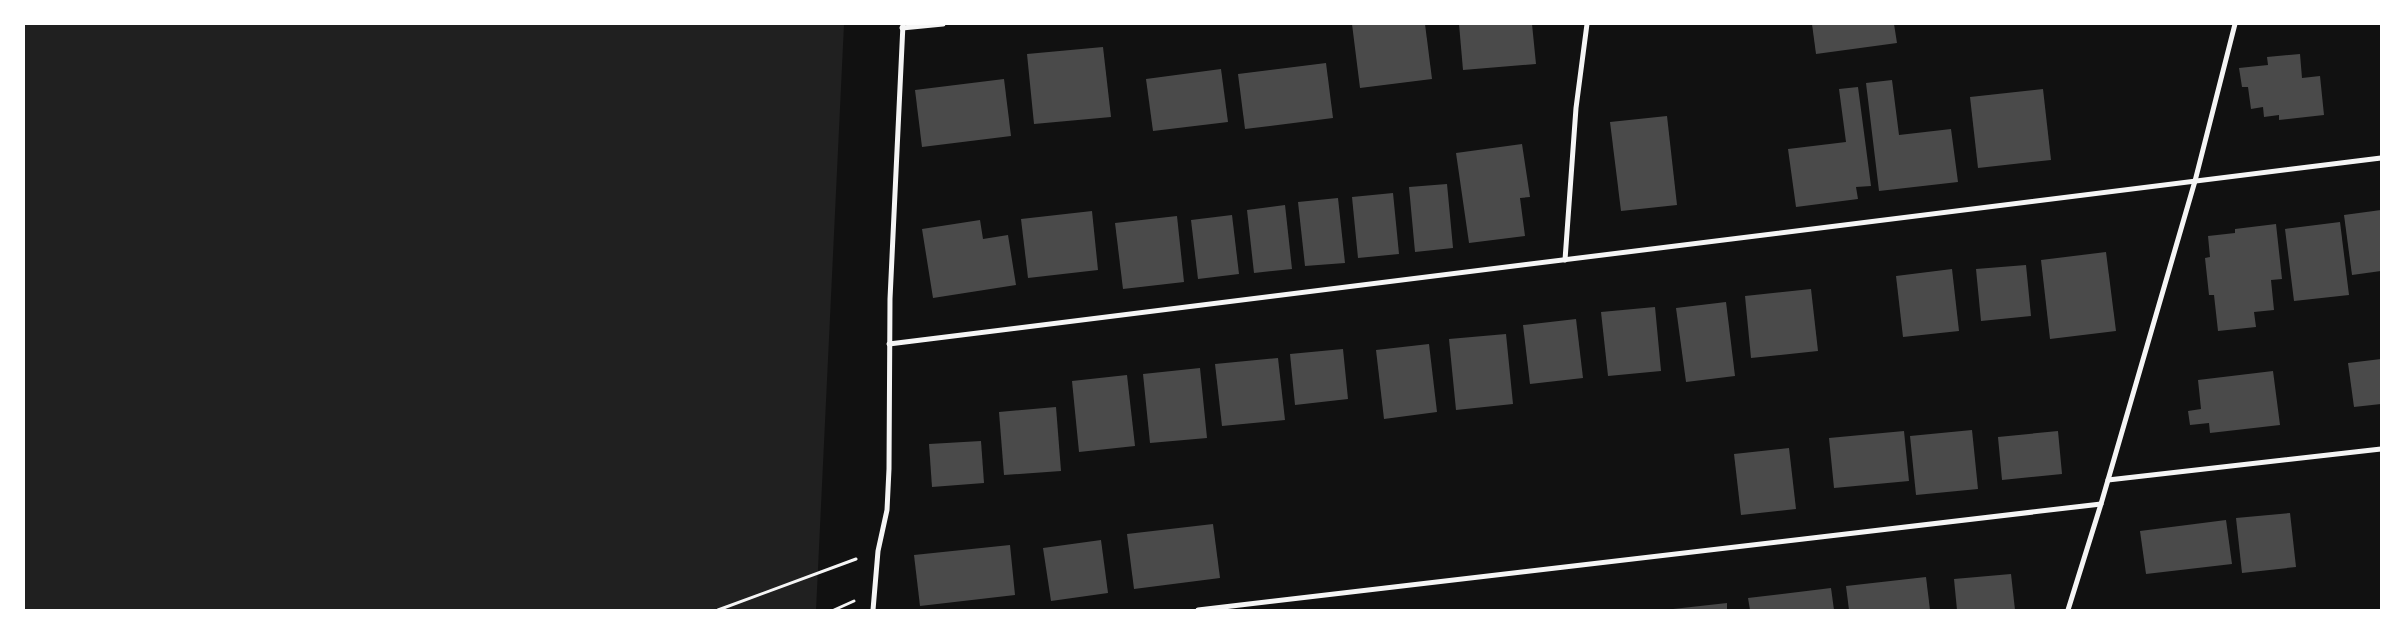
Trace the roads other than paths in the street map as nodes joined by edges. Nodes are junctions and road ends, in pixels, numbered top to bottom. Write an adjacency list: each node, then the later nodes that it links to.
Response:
1 (943, 24): 4 (street)
2 (1587, 24): 7 (street)
3 (2235, 24): 6 (street)
4 (903, 26): 8 (street)
5 (2381, 158): 6 (street)
6 (2195, 180): 7 (street); 10 (street)
7 (1564, 260): 8 (street)
8 (889, 344): 12 (street)
9 (2381, 448): 10 (street)
10 (2108, 480): 11 (street)
11 (2101, 504): 13 (street); 14 (street)
12 (873, 610)
13 (1198, 610)
14 (2068, 610)

